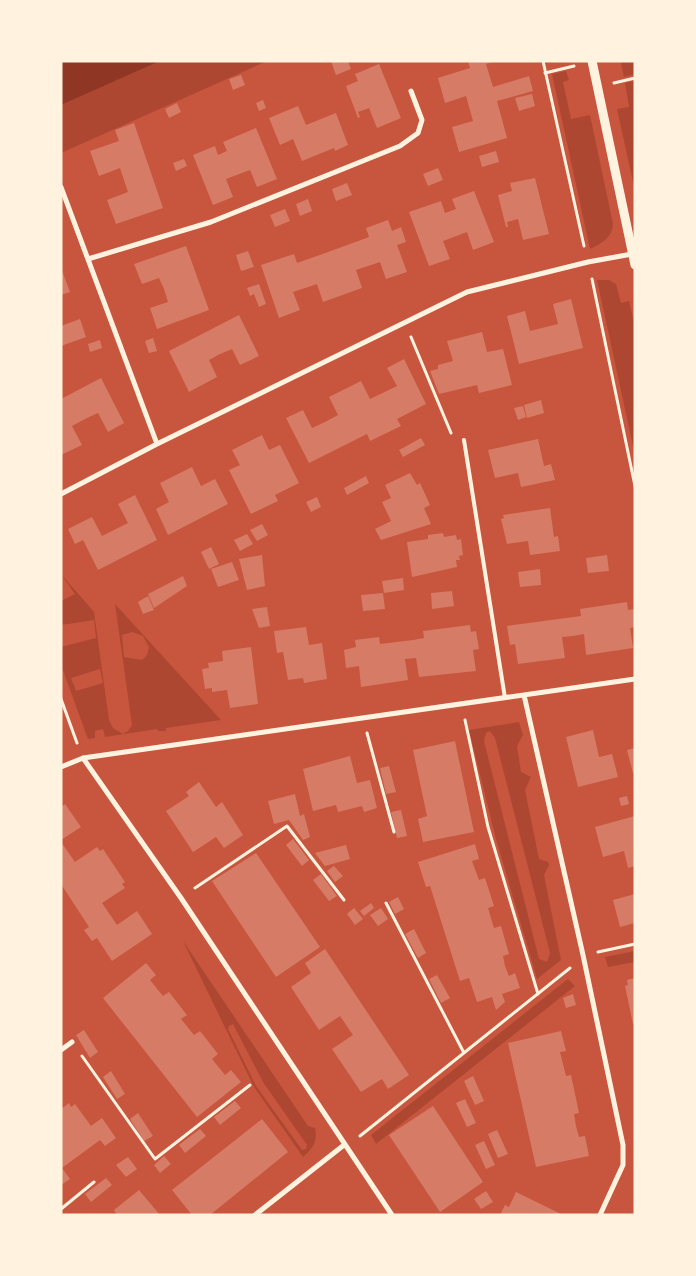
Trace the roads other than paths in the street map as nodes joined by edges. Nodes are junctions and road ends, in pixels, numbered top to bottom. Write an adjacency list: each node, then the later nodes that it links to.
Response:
1 (592, 61): 4 (street)
2 (411, 91): 5 (street)
3 (61, 187): 5 (street)
4 (632, 254): 6 (street); 8 (street)
5 (88, 259): 8 (street)
6 (635, 265)
7 (464, 440): 12 (lane)
8 (157, 444): 9 (street)
9 (61, 494)
10 (635, 679): 11 (street)
11 (524, 696): 12 (street); 20 (street)
12 (505, 698): 13 (street)
13 (83, 758): 14 (street); 17 (street)
14 (61, 767)
15 (72, 1042): 16 (street)
16 (61, 1050)
17 (344, 1145): 18 (street); 19 (street)
18 (255, 1215)
19 (392, 1215)
20 (600, 1215)

